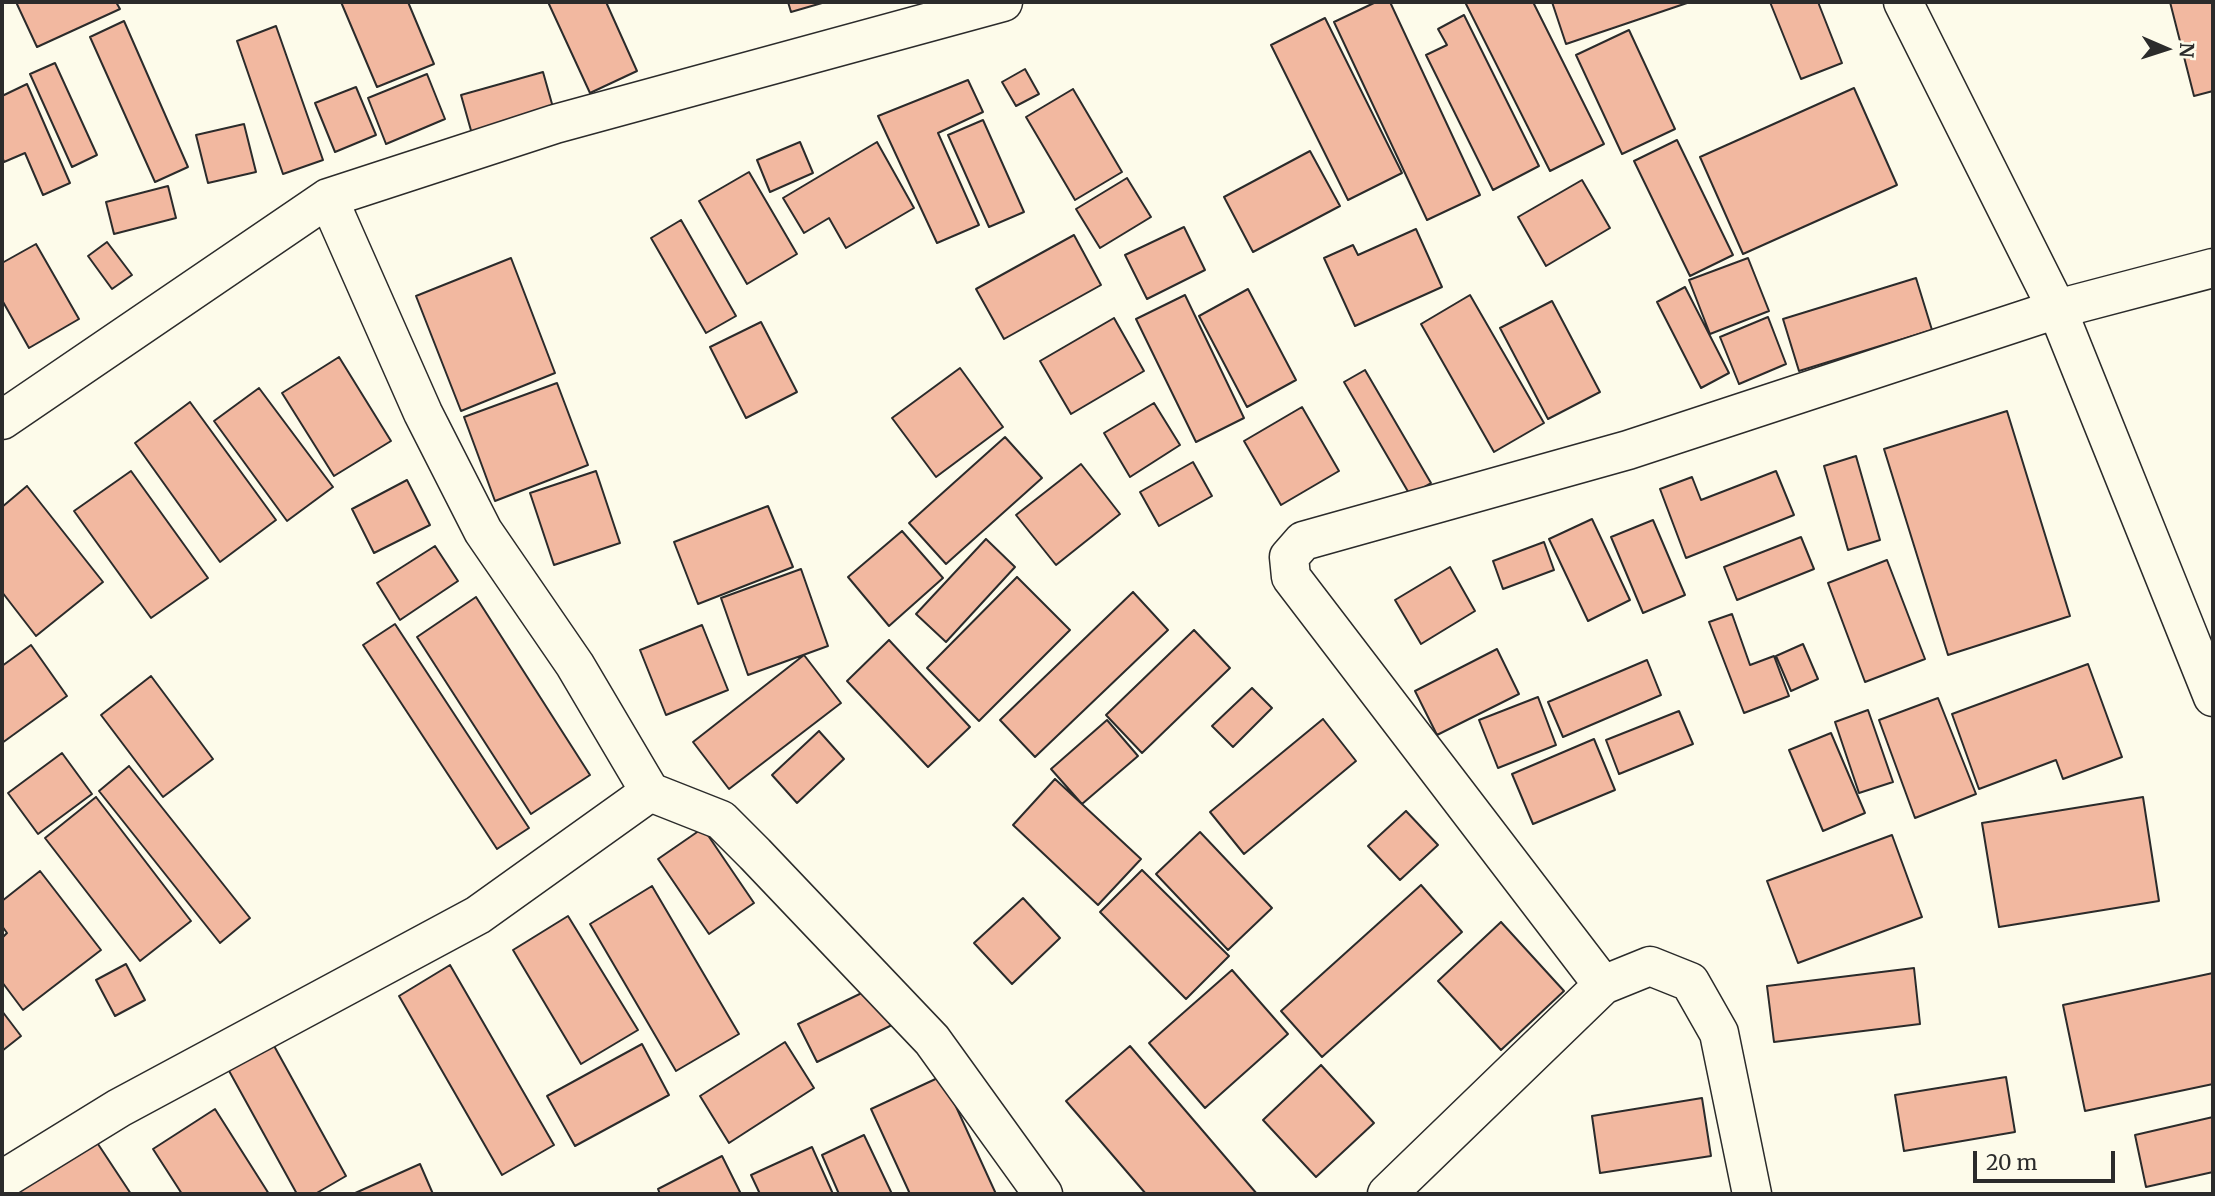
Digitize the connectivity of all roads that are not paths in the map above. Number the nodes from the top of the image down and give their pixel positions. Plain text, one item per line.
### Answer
1 (1003, 2) edge
2 (1903, 2) edge
3 (328, 198) junction
4 (2213, 268) edge
5 (2057, 309) junction
6 (2, 420) edge
7 (2213, 697) edge
8 (650, 792) junction
9 (1603, 985) junction
10 (2, 1180) edge
11 (1042, 1194) edge
12 (1387, 1194) edge
13 (1752, 1194) edge

1 - 3 street
2 - 5 street
3 - 6 street
3 - 8 street
4 - 5 street
5 - 7 street
5 - 9 street
8 - 10 street
8 - 11 street
9 - 12 street
9 - 13 street

